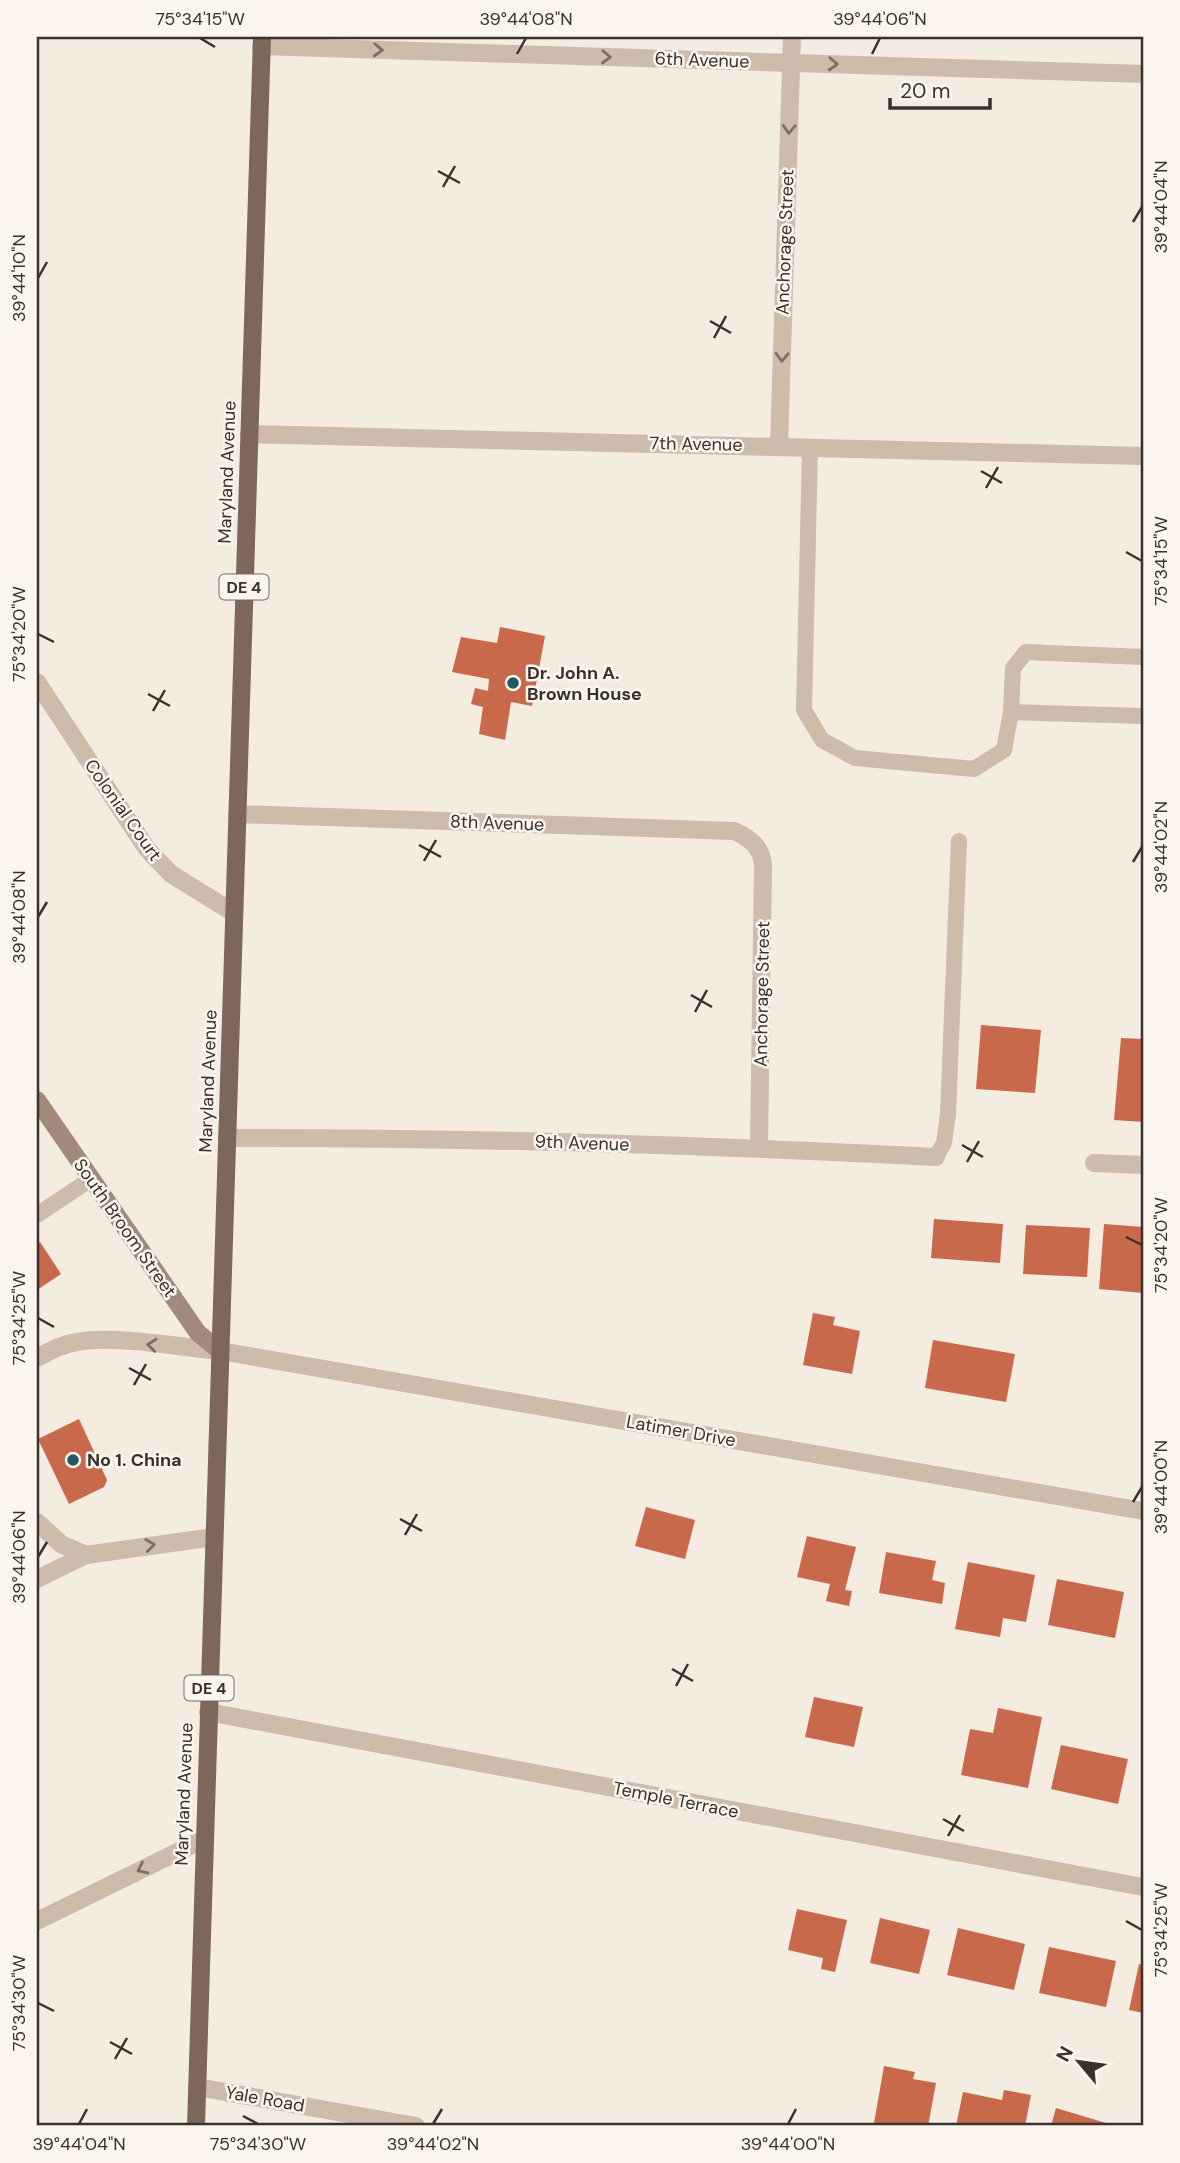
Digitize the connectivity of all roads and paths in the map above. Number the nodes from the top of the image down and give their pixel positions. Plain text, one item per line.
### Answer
1 (792, 37) edge
2 (261, 42) edge
3 (791, 63) junction
4 (1143, 74) edge
5 (249, 434) junction
6 (779, 446) junction
7 (810, 447) junction
8 (1143, 456) edge
9 (1143, 657) edge
10 (37, 682) edge
11 (1011, 712) junction
12 (1143, 716) edge
13 (237, 814) junction
14 (959, 841) dead end
15 (754, 844) joint
16 (234, 913) junction
17 (37, 1100) edge
18 (227, 1138) junction
19 (759, 1148) junction
20 (936, 1157) joint
21 (1094, 1163) dead end
22 (1143, 1165) edge
23 (92, 1179) junction
24 (37, 1215) edge
25 (220, 1351) junction
26 (37, 1358) edge
27 (1143, 1511) edge
28 (37, 1522) edge
29 (214, 1537) junction
30 (86, 1555) junction
31 (37, 1579) edge
32 (208, 1712) junction
33 (204, 1839) junction
34 (1143, 1887) edge
35 (37, 1922) edge
36 (197, 2087) junction
37 (196, 2126) edge
38 (415, 2126) edge

1 - 3 street, Anchorage Street
2 -> 3 street, 6th Avenue
2 - 5 main road, Maryland Avenue / DE 4
3 -> 4 street, 6th Avenue
3 -> 6 street, Anchorage Street
5 - 6 street, 7th Avenue
5 - 13 main road, Maryland Avenue / DE 4
6 - 7 street, 7th Avenue
7 - 8 street, 7th Avenue
7 - 11 lane
9 - 11 lane
10 - 16 street, Colonial Court
11 - 12 lane
13 - 15 street, 8th Avenue
13 - 16 main road, Maryland Avenue / DE 4
14 - 20 lane
15 - 19 street, Anchorage Street
16 - 18 main road, Maryland Avenue / DE 4
17 - 23 street, South Broom Street
18 - 19 street, 9th Avenue
18 - 25 main road, Maryland Avenue / DE 4
19 - 20 street, 9th Avenue
21 - 22 street
23 - 24 lane
23 - 25 street, South Broom Street
25 -> 26 street, Latimer Drive
25 - 27 street, Latimer Drive
25 - 29 main road, Maryland Avenue / DE 4
28 - 30 street
30 -> 29 street
29 - 32 main road, Maryland Avenue / DE 4
30 - 31 street
32 - 33 main road, Maryland Avenue / DE 4
32 - 34 street, Temple Terrace
33 -> 35 street
33 - 36 main road, Maryland Avenue / DE 4
36 - 37 main road, Maryland Avenue / DE 4
36 - 38 street, Yale Road

